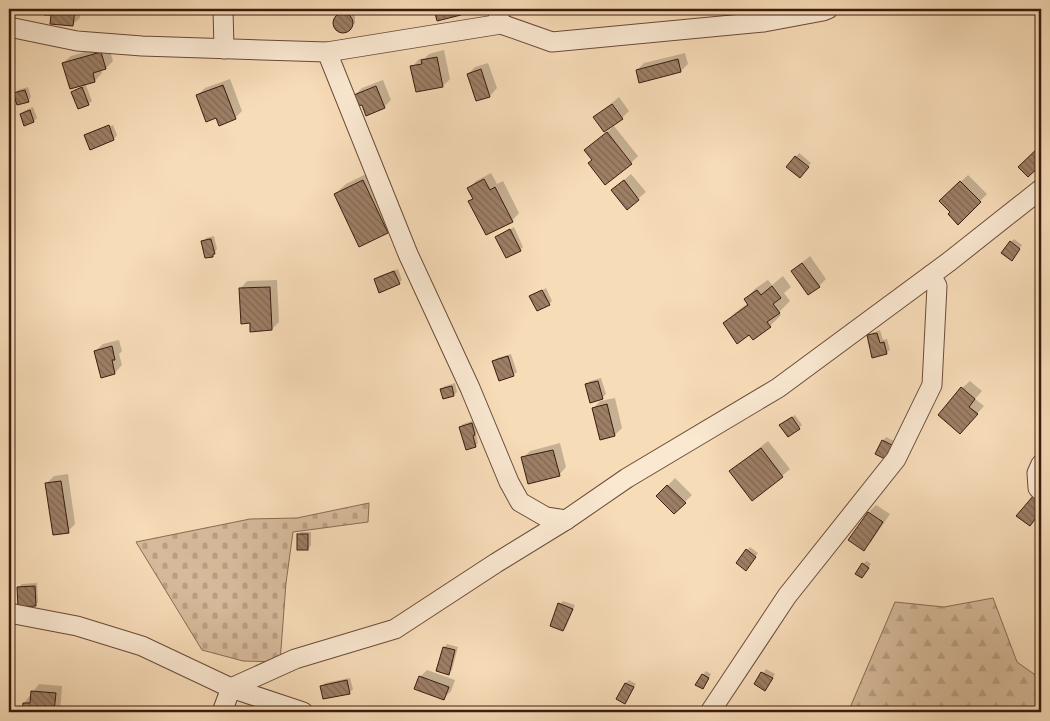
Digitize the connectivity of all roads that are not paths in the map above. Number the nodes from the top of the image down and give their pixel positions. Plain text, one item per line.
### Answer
1 (223, 9) edge
2 (828, 9) edge
3 (499, 17) edge
4 (9, 27) edge
5 (224, 49) junction
6 (327, 52) junction
7 (1041, 189) edge
8 (931, 275) junction
9 (1041, 464) edge
10 (1041, 491) edge
11 (566, 520) junction
12 (9, 614) edge
13 (231, 688) junction
14 (222, 712) edge
15 (303, 712) edge
16 (710, 712) edge

1 - 5 street
2 - 3 street
3 - 6 street
4 - 5 street
5 - 6 street
6 - 11 street
7 - 8 street
8 - 11 street
8 - 16 street
9 - 10 street
11 - 13 street
12 - 13 street
13 - 14 street
13 - 15 street

